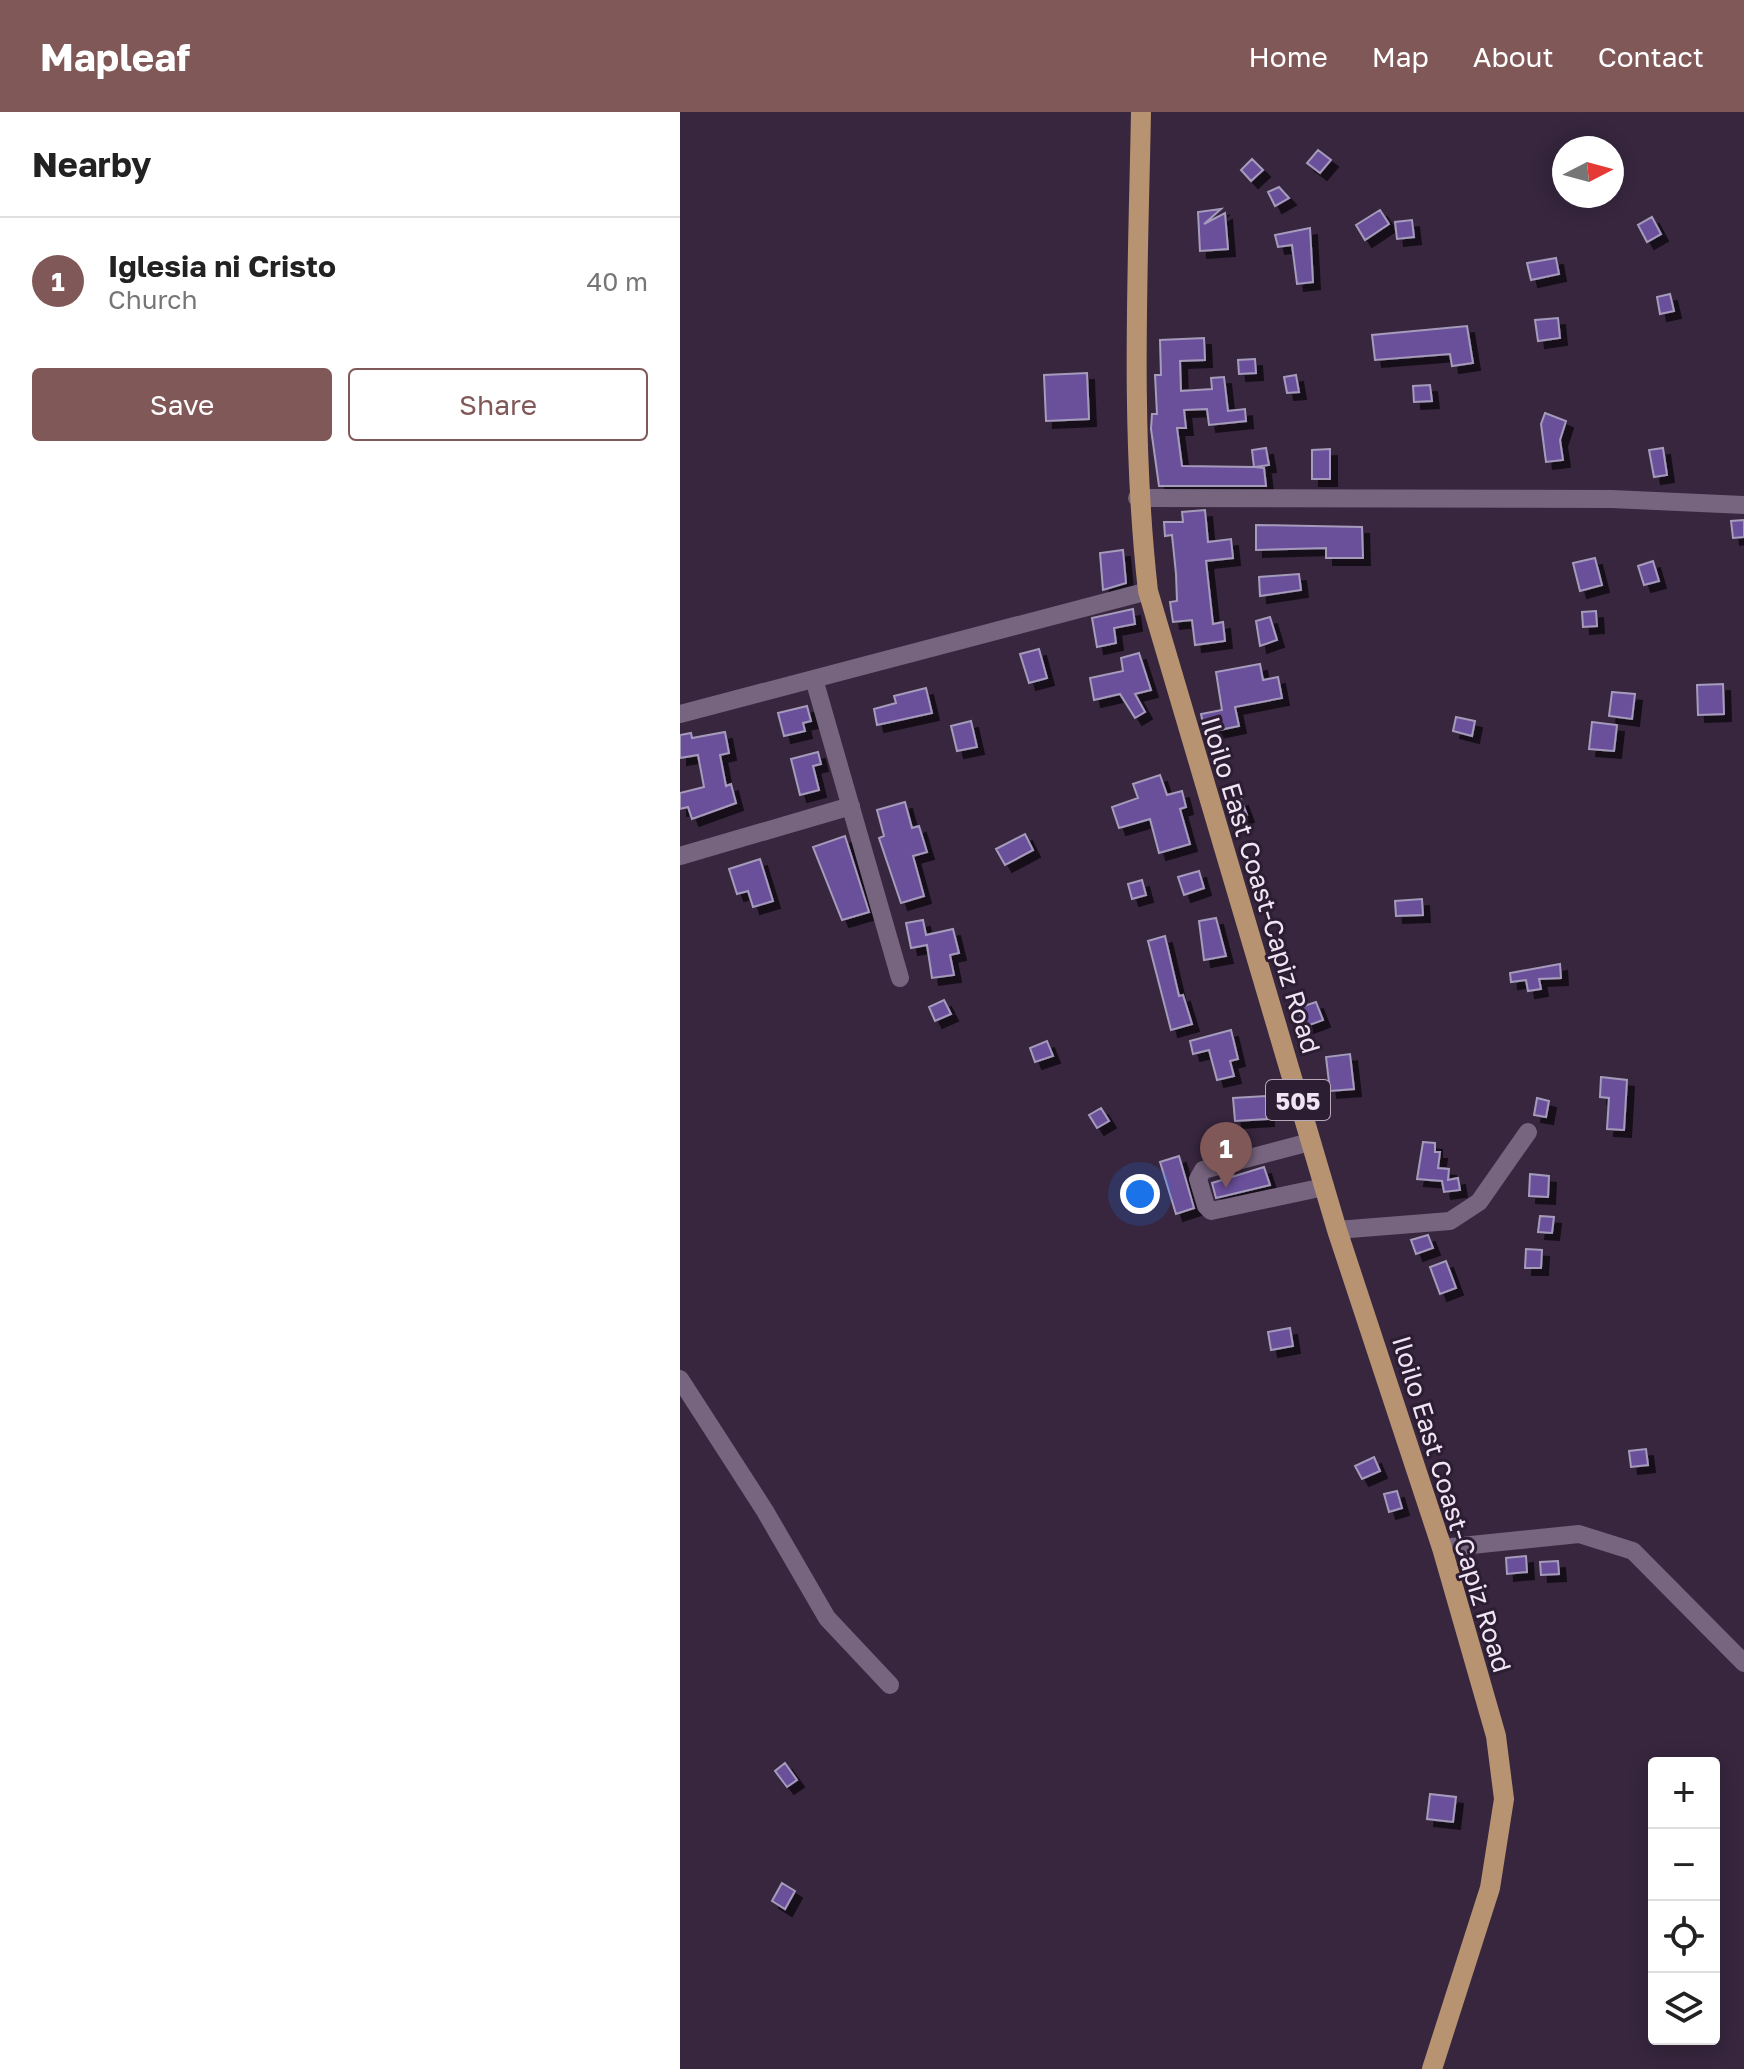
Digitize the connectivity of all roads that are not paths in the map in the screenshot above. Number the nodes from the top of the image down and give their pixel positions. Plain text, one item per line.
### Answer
1 (1141, 112) edge
2 (1137, 498) junction
3 (1744, 505) edge
4 (1148, 591) junction
5 (814, 679) junction
6 (680, 714) edge
7 (851, 806) junction
8 (680, 856) edge
9 (900, 978) dead end
10 (1528, 1132) dead end
11 (1310, 1142) junction
12 (1324, 1187) junction
13 (1337, 1230) junction
14 (680, 1379) edge
15 (1442, 1548) junction
16 (1744, 1663) edge
17 (890, 1685) dead end
18 (1432, 2069) edge

1 - 2 main road, Iloilo East Coast-Capiz Road / 505
2 - 3 street
2 - 4 main road, Iloilo East Coast-Capiz Road / 505
4 - 5 street
4 - 11 main road, Iloilo East Coast-Capiz Road / 505
5 - 6 street
5 - 7 street
7 - 8 street
7 - 9 street
10 - 13 street
11 - 12 main road, Iloilo East Coast-Capiz Road / 505
11 - 12 street
12 - 13 main road, Iloilo East Coast-Capiz Road / 505
13 - 15 main road, Iloilo East Coast-Capiz Road / 505
14 - 17 street
15 - 16 street
15 - 18 main road, Iloilo East Coast-Capiz Road / 505

